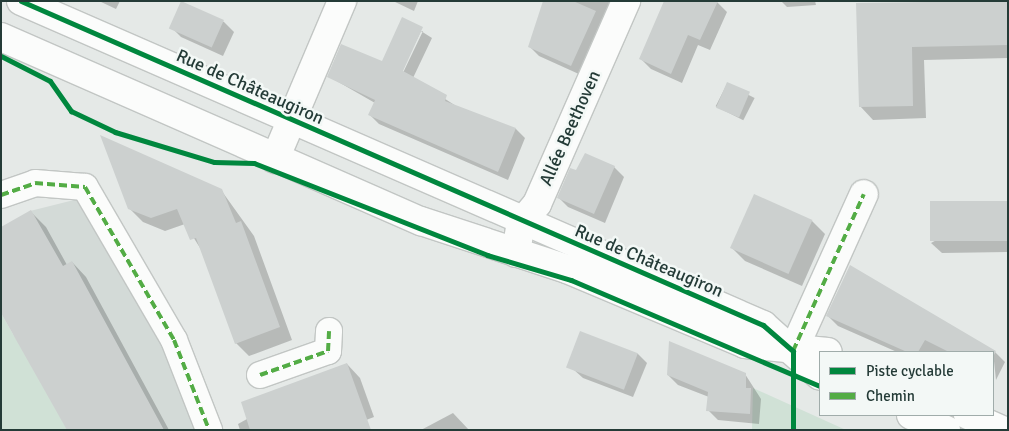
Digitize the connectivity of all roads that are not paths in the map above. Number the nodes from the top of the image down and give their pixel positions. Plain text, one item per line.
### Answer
1 (21, 1) edge
2 (342, 1) edge
3 (626, 1) edge
4 (1, 37) edge
5 (291, 120) junction
6 (275, 159) junction
7 (864, 194) dead end
8 (1, 195) edge
9 (522, 223) junction
10 (516, 253) junction
11 (329, 331) dead end
12 (793, 350) junction
13 (823, 351) edge
14 (260, 375) dead end
15 (819, 375) edge
16 (913, 416) edge
17 (970, 416) edge
18 (209, 430) edge
19 (946, 430) edge
20 (1001, 430) edge

1 - 5 main road, Rue de Châteaugiron
2 - 5 main road
3 - 9 main road, Allée Beethoven
4 - 6 main road
5 - 6 main road
5 - 9 main road, Rue de Châteaugiron
6 - 10 main road
7 - 12 main road
8 - 18 street
9 - 10 main road, Allée Beethoven
9 - 12 main road, Rue de Châteaugiron
10 - 12 main road
11 - 14 street
12 - 13 main road
12 - 15 main road, Rue de Châteaugiron
16 - 19 main road
17 - 20 main road

